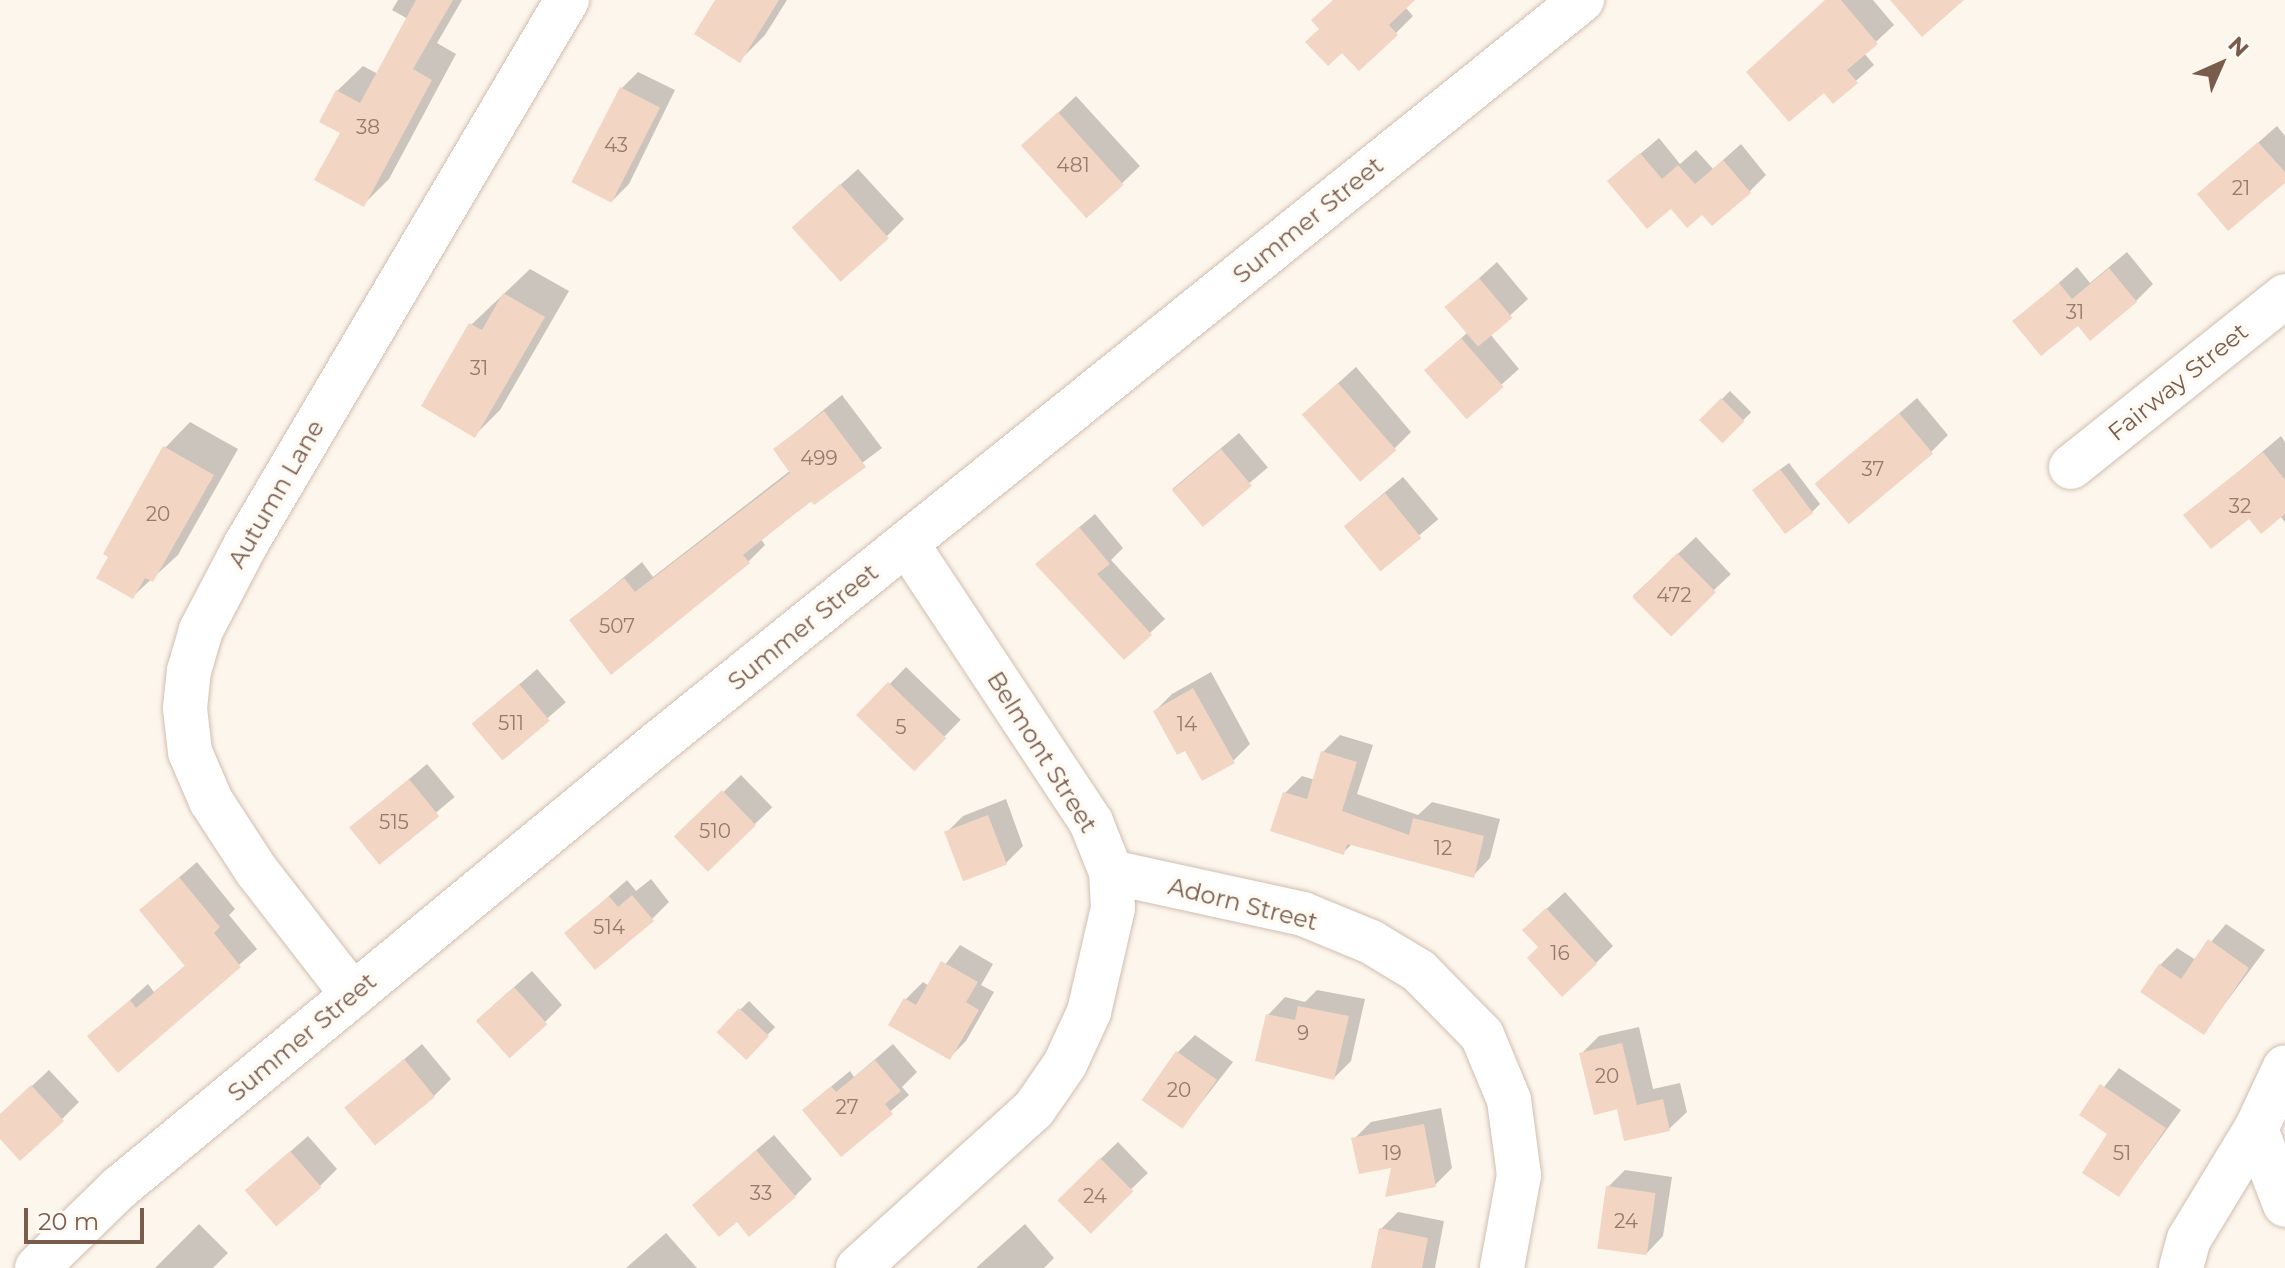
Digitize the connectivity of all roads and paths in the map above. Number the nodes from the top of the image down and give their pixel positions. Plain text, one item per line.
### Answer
1 (567, 0) edge
2 (1582, 0) edge
3 (2285, 296) edge
4 (2071, 467) dead end
5 (907, 544) junction
6 (1111, 872) junction
7 (353, 995) junction
8 (2285, 1067) edge
9 (2256, 1129) junction
10 (2285, 1205) edge
11 (37, 1268) edge
12 (858, 1268) edge
13 (1502, 1268) edge
14 (2181, 1268) edge

1 - 7 street, Autumn Lane
2 - 5 street, Summer Street
3 - 4 street, Fairway Street
5 - 6 street, Belmont Street
5 - 7 street, Summer Street
6 - 12 street, Belmont Street
6 - 13 street, Adorn Street
7 - 11 street, Summer Street
8 - 9 street
9 - 10 street
9 - 14 street

